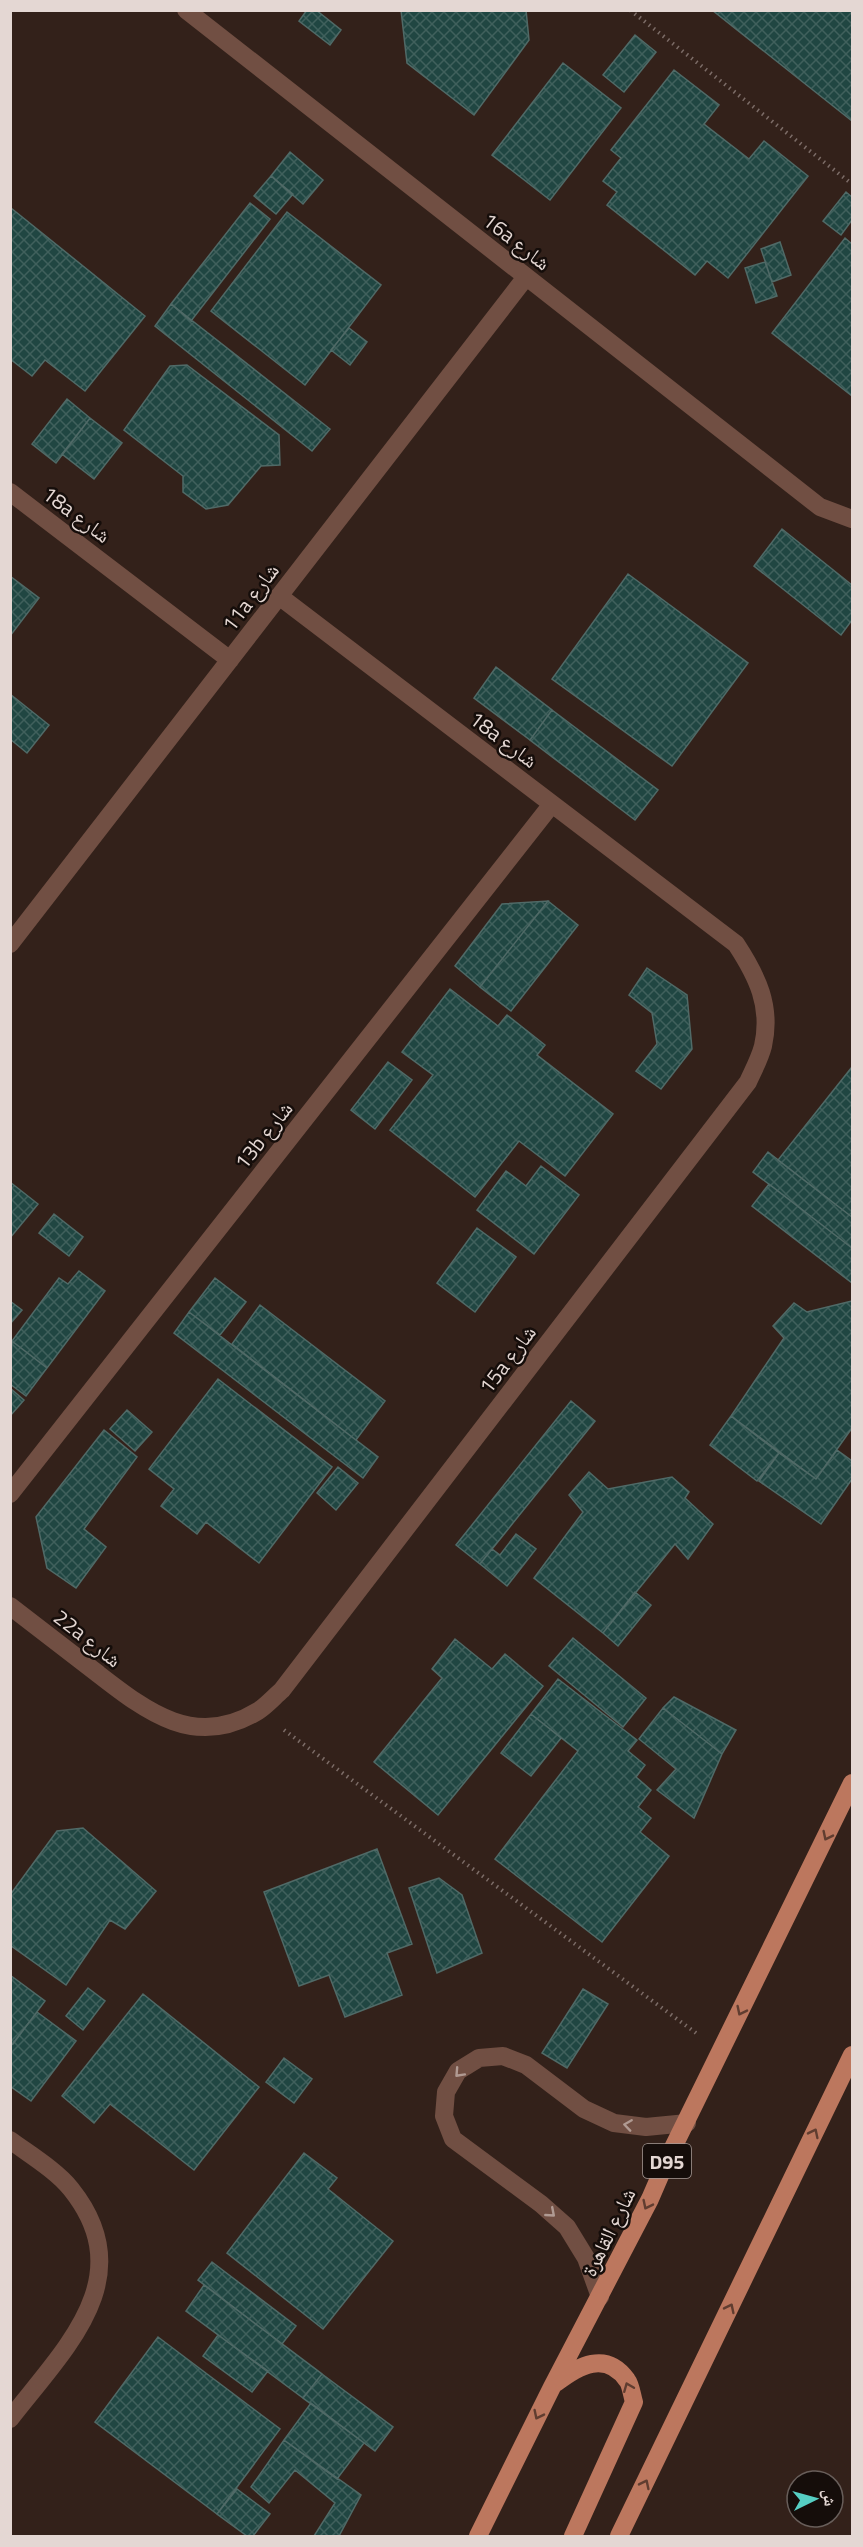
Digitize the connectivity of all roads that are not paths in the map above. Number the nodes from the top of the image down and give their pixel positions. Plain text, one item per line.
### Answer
1 (186, 10) edge
2 (526, 277) junction
3 (10, 492) edge
4 (852, 519) edge
5 (279, 596) junction
6 (230, 660) junction
7 (552, 804) junction
8 (701, 917) joint
9 (10, 944) edge
10 (10, 1494) edge
11 (10, 1606) edge
12 (139, 1705) joint
13 (852, 1783) edge
14 (852, 2055) edge
15 (687, 2123) junction
16 (10, 2140) edge
17 (600, 2297) junction
18 (552, 2387) junction
19 (10, 2419) edge
20 (478, 2536) edge
21 (573, 2536) edge
22 (619, 2536) edge

1 - 2 street, 16a شارع
2 - 4 street, 16a شارع
2 - 5 street, 11a شارع
3 - 6 street, 18a شارع
5 - 6 street, 11a شارع
5 - 7 street, 18a شارع
6 - 9 street, 11a شارع
7 - 8 street, 18a شارع
7 - 10 street, 13b شارع
8 - 12 street, 15a شارع
11 - 12 street, 22a شارع
13 -> 15 main road, شارع القاهرة / D95
22 -> 14 main road
15 -> 17 main road, شارع القاهرة / D95
15 -> 17 street
16 - 19 street
17 - 18 main road, شارع القاهرة / D95
18 -> 20 main road, شارع القاهرة / D95
21 -> 18 main road

